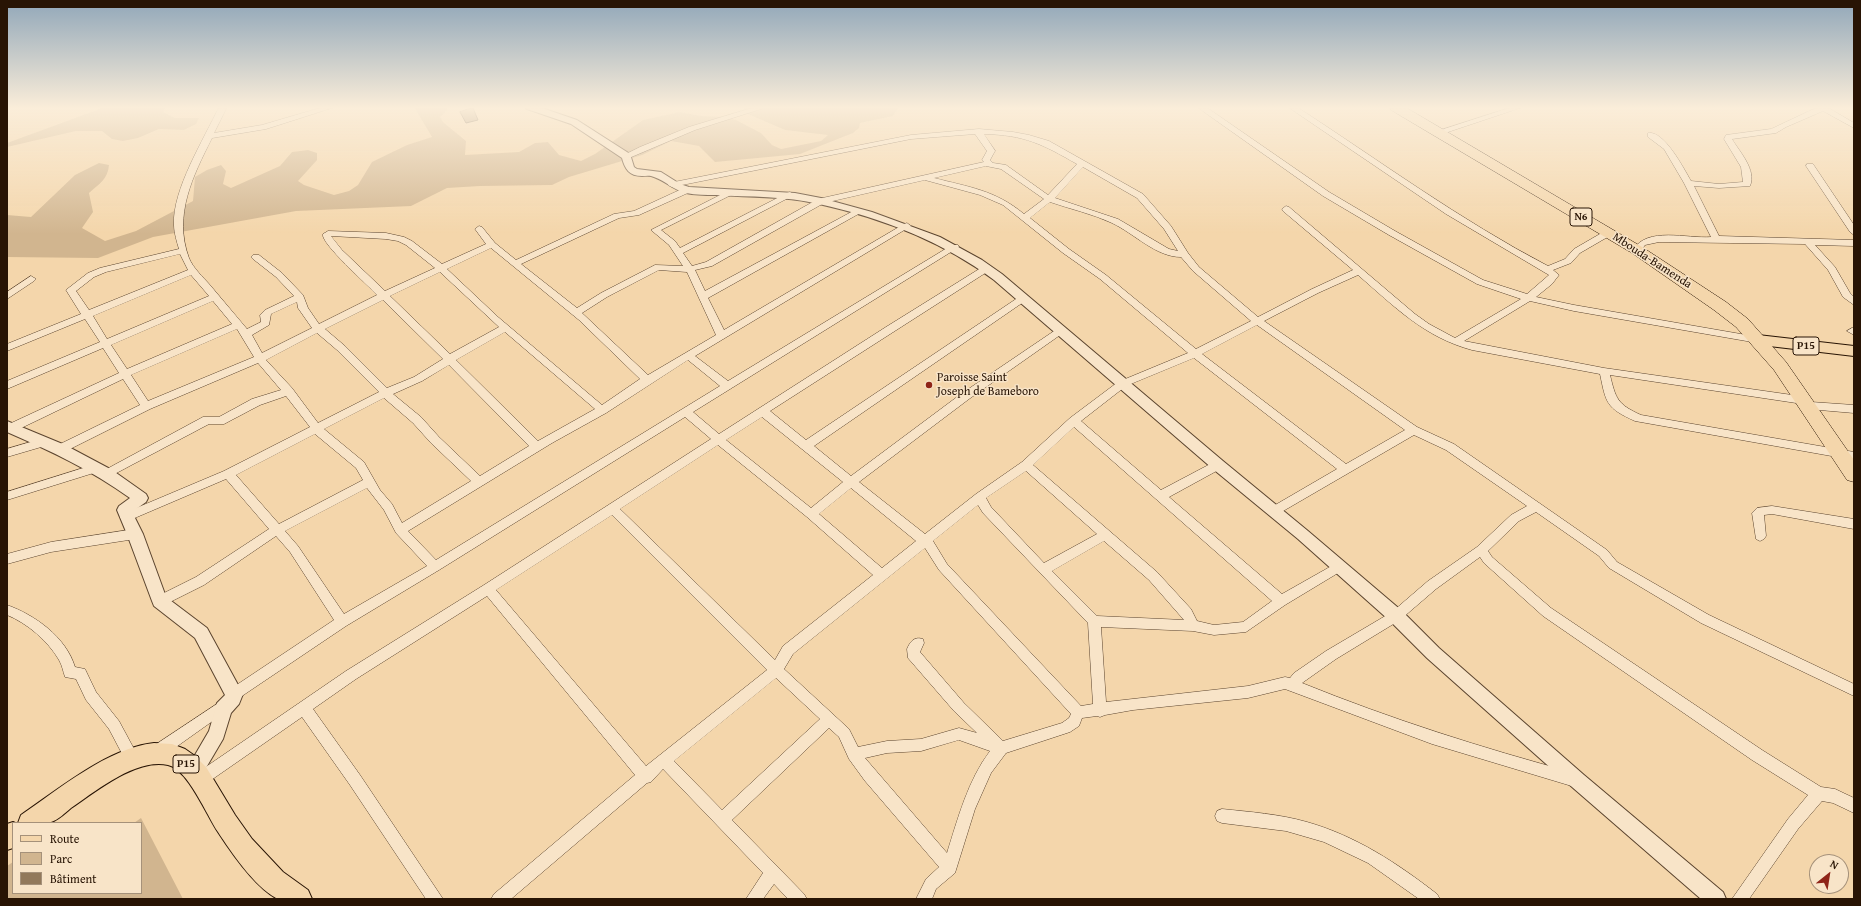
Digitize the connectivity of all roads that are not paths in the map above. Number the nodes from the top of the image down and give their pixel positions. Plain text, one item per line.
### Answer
1 (203, 149) edge
2 (616, 149) edge
3 (640, 149) edge
4 (851, 149) edge
5 (990, 149) edge
6 (1057, 149) edge
7 (1261, 149) edge
8 (1356, 149) edge
9 (1468, 149) edge
10 (1668, 149) edge
11 (1734, 149) edge
12 (626, 156) junction
13 (990, 164) junction
14 (1082, 164) junction
15 (1810, 166) dead end
16 (927, 179) junction
17 (1688, 183) junction
18 (672, 186) junction
19 (687, 190) junction
20 (731, 193) junction
21 (790, 195) junction
22 (1049, 199) junction
23 (821, 201) junction
24 (1286, 209) dead end
25 (858, 212) junction
26 (1024, 218) junction
27 (907, 226) junction
28 (479, 229) dead end
29 (1608, 232) junction
30 (1854, 232) edge
31 (1716, 239) junction
32 (1808, 242) junction
33 (1854, 243) edge
34 (491, 245) junction
35 (955, 247) junction
36 (1637, 250) junction
37 (183, 251) junction
38 (678, 252) junction
39 (1184, 254) junction
40 (256, 257) dead end
41 (515, 264) junction
42 (441, 268) junction
43 (987, 268) junction
44 (690, 269) junction
45 (1547, 269) junction
46 (193, 271) junction
47 (1359, 271) junction
48 (32, 279) dead end
49 (384, 295) junction
50 (7, 296) edge
51 (704, 296) junction
52 (215, 297) junction
53 (300, 297) junction
54 (1022, 298) junction
55 (1528, 298) junction
56 (1854, 302) edge
57 (577, 312) junction
58 (86, 315) junction
59 (1257, 321) junction
60 (238, 325) junction
61 (505, 328) junction
62 (318, 329) junction
63 (1060, 330) junction
64 (246, 334) junction
65 (722, 336) junction
66 (1758, 340) junction
67 (104, 342) junction
68 (1455, 342) junction
69 (7, 348) edge
70 (1854, 351) edge
71 (1196, 353) junction
72 (689, 356) junction
73 (261, 358) junction
74 (450, 360) junction
75 (1604, 371) junction
76 (125, 374) junction
77 (647, 380) junction
78 (7, 384) edge
79 (1122, 384) junction
80 (727, 386) junction
81 (288, 391) junction
82 (386, 393) junction
83 (1807, 403) junction
84 (146, 406) junction
85 (1854, 409) edge
86 (602, 410) junction
87 (762, 411) junction
88 (685, 412) junction
89 (1074, 421) junction
90 (9, 427) edge
91 (317, 429) junction
92 (1413, 430) junction
93 (719, 440) junction
94 (44, 442) junction
95 (806, 446) junction
96 (537, 447) junction
97 (60, 449) junction
98 (7, 453) edge
99 (1848, 455) edge
100 (1026, 465) junction
101 (1218, 465) junction
102 (1344, 470) junction
103 (101, 471) junction
104 (228, 474) junction
105 (1854, 474) edge
106 (370, 481) junction
107 (479, 482) junction
108 (850, 482) junction
109 (7, 496) edge
110 (1161, 496) junction
111 (980, 497) junction
112 (1535, 507) junction
113 (612, 508) junction
114 (1274, 511) junction
115 (811, 514) junction
116 (126, 517) junction
117 (1854, 524) edge
118 (278, 530) junction
119 (400, 530) junction
120 (135, 534) junction
121 (1106, 534) junction
122 (1760, 536) dead end
123 (924, 541) junction
124 (1481, 550) junction
125 (7, 559) edge
126 (435, 567) junction
127 (1339, 567) junction
128 (1043, 570) junction
129 (882, 575) junction
130 (488, 589) junction
131 (160, 601) junction
132 (1281, 601) junction
133 (7, 610) edge
134 (1396, 616) junction
135 (1094, 621) junction
136 (342, 622) junction
137 (1193, 626) junction
138 (918, 643) dead end
139 (776, 670) junction
140 (1293, 685) junction
141 (1854, 690) edge
142 (234, 696) junction
143 (303, 707) junction
144 (1100, 711) junction
145 (1078, 713) junction
146 (830, 719) junction
147 (1001, 748) junction
148 (854, 754) junction
149 (144, 757) junction
150 (664, 760) junction
151 (197, 776) junction
152 (646, 777) junction
153 (1578, 781) junction
154 (1819, 794) junction
155 (1854, 806) edge
156 (1222, 816) dead end
157 (723, 819) junction
158 (32, 822) edge
159 (950, 868) junction
160 (773, 872) junction
161 (299, 899) edge
162 (435, 899) edge
163 (499, 899) edge
164 (754, 899) edge
165 (799, 899) edge
166 (924, 899) edge
167 (1432, 899) edge
168 (1716, 899) edge
169 (1740, 899) edge

1 - 37 street
2 - 12 street
3 - 12 street
4 - 18 street
5 - 13 street
6 - 14 street
7 - 55 street
8 - 45 street
9 - 29 highway, Mbouda-Bamenda / N6
10 - 17 street
11 - 17 street
12 - 18 street
13 - 16 street
13 - 22 street
14 - 22 street
14 - 39 street
15 - 30 street
16 - 23 street
16 - 26 street
17 - 31 street
18 - 19 street
19 - 20 street
19 - 41 street
20 - 21 street
20 - 38 street
21 - 23 street
21 - 38 street
22 - 26 street
22 - 39 street
23 - 25 street
23 - 44 street
24 - 47 street
25 - 27 street
25 - 51 street
26 - 71 street
27 - 35 street
27 - 65 street
28 - 34 street
29 - 36 highway, Mbouda-Bamenda / N6
29 - 45 street
31 - 32 street
31 - 36 street
32 - 33 street
32 - 56 street
34 - 41 street
34 - 42 street
35 - 43 street
35 - 80 street
36 - 66 highway, Mbouda-Bamenda / N6
37 - 46 street
37 - 58 street
38 - 44 street
39 - 59 street
40 - 53 street
41 - 57 street
42 - 49 street
42 - 49 street
42 - 61 street
43 - 54 street
43 - 87 street
44 - 51 street
44 - 57 street
45 - 55 street
46 - 52 street
46 - 58 street
47 - 59 street
47 - 68 street
48 - 50 street
49 - 62 street
49 - 74 street
51 - 65 street
52 - 60 street
52 - 67 street
53 - 62 street
53 - 64 street
54 - 63 street
54 - 95 street
55 - 66 street
55 - 68 street
57 - 77 street
58 - 67 street
58 - 69 street
59 - 71 street
59 - 92 street
60 - 64 street
60 - 76 street
61 - 74 street
61 - 86 street
62 - 73 street
62 - 82 street
63 - 79 street
63 - 108 street
64 - 73 street
65 - 72 street
66 - 70 main road, P15
66 - 83 highway, Mbouda-Bamenda / N6
67 - 76 street
67 - 78 street
68 - 75 street
71 - 79 street
71 - 102 street
72 - 77 street
72 - 80 street
73 - 81 street
73 - 84 street
74 - 82 street
74 - 96 street
75 - 83 street
75 - 99 street
76 - 84 street
76 - 90 street
77 - 86 street
79 - 89 street
79 - 101 street
80 - 88 street
81 - 91 street
81 - 103 street
82 - 91 street
82 - 107 street
83 - 85 street
83 - 99 highway, Mbouda-Bamenda / N6
84 - 97 street
86 - 96 street
87 - 93 street
87 - 95 street
88 - 93 street
88 - 126 street
89 - 100 street
89 - 110 street
90 - 94 street
91 - 104 street
91 - 106 street
92 - 102 street
92 - 112 street
93 - 113 street
93 - 115 street
94 - 97 street
94 - 98 street
95 - 108 street
96 - 107 street
97 - 103 street
99 - 105 highway, Mbouda-Bamenda / N6
100 - 111 street
100 - 121 street
101 - 110 street
101 - 114 street
102 - 114 street
103 - 109 street
103 - 116 street
104 - 116 street
104 - 118 street
106 - 118 street
106 - 119 street
107 - 119 street
108 - 115 street
108 - 123 street
110 - 132 street
111 - 123 street
111 - 128 street
112 - 124 street
112 - 141 street
113 - 130 street
113 - 139 street
114 - 127 street
115 - 129 street
116 - 120 street
117 - 122 street
118 - 131 street
118 - 136 street
119 - 126 street
120 - 125 street
120 - 131 street
121 - 128 street
121 - 137 street
123 - 129 street
123 - 145 street
124 - 134 street
124 - 154 street
126 - 136 street
127 - 132 street
127 - 134 street
128 - 135 street
129 - 139 street
130 - 143 street
130 - 152 street
131 - 142 street
132 - 137 street
133 - 149 street
134 - 140 street
134 - 153 street
135 - 137 street
135 - 144 street
136 - 142 street
138 - 147 street
139 - 146 street
139 - 150 street
140 - 144 street
140 - 153 street
142 - 149 street
142 - 151 street
143 - 151 street
143 - 162 street
144 - 145 street
145 - 147 street
146 - 148 street
146 - 157 street
147 - 148 street
147 - 159 street
148 - 159 street
149 - 151 main road, P15
149 - 158 main road
150 - 152 street
150 - 157 street
151 - 161 main road, P15
152 - 163 street
153 - 168 street
154 - 155 street
154 - 169 street
156 - 167 street
157 - 160 street
159 - 166 street
160 - 164 street
160 - 165 street

